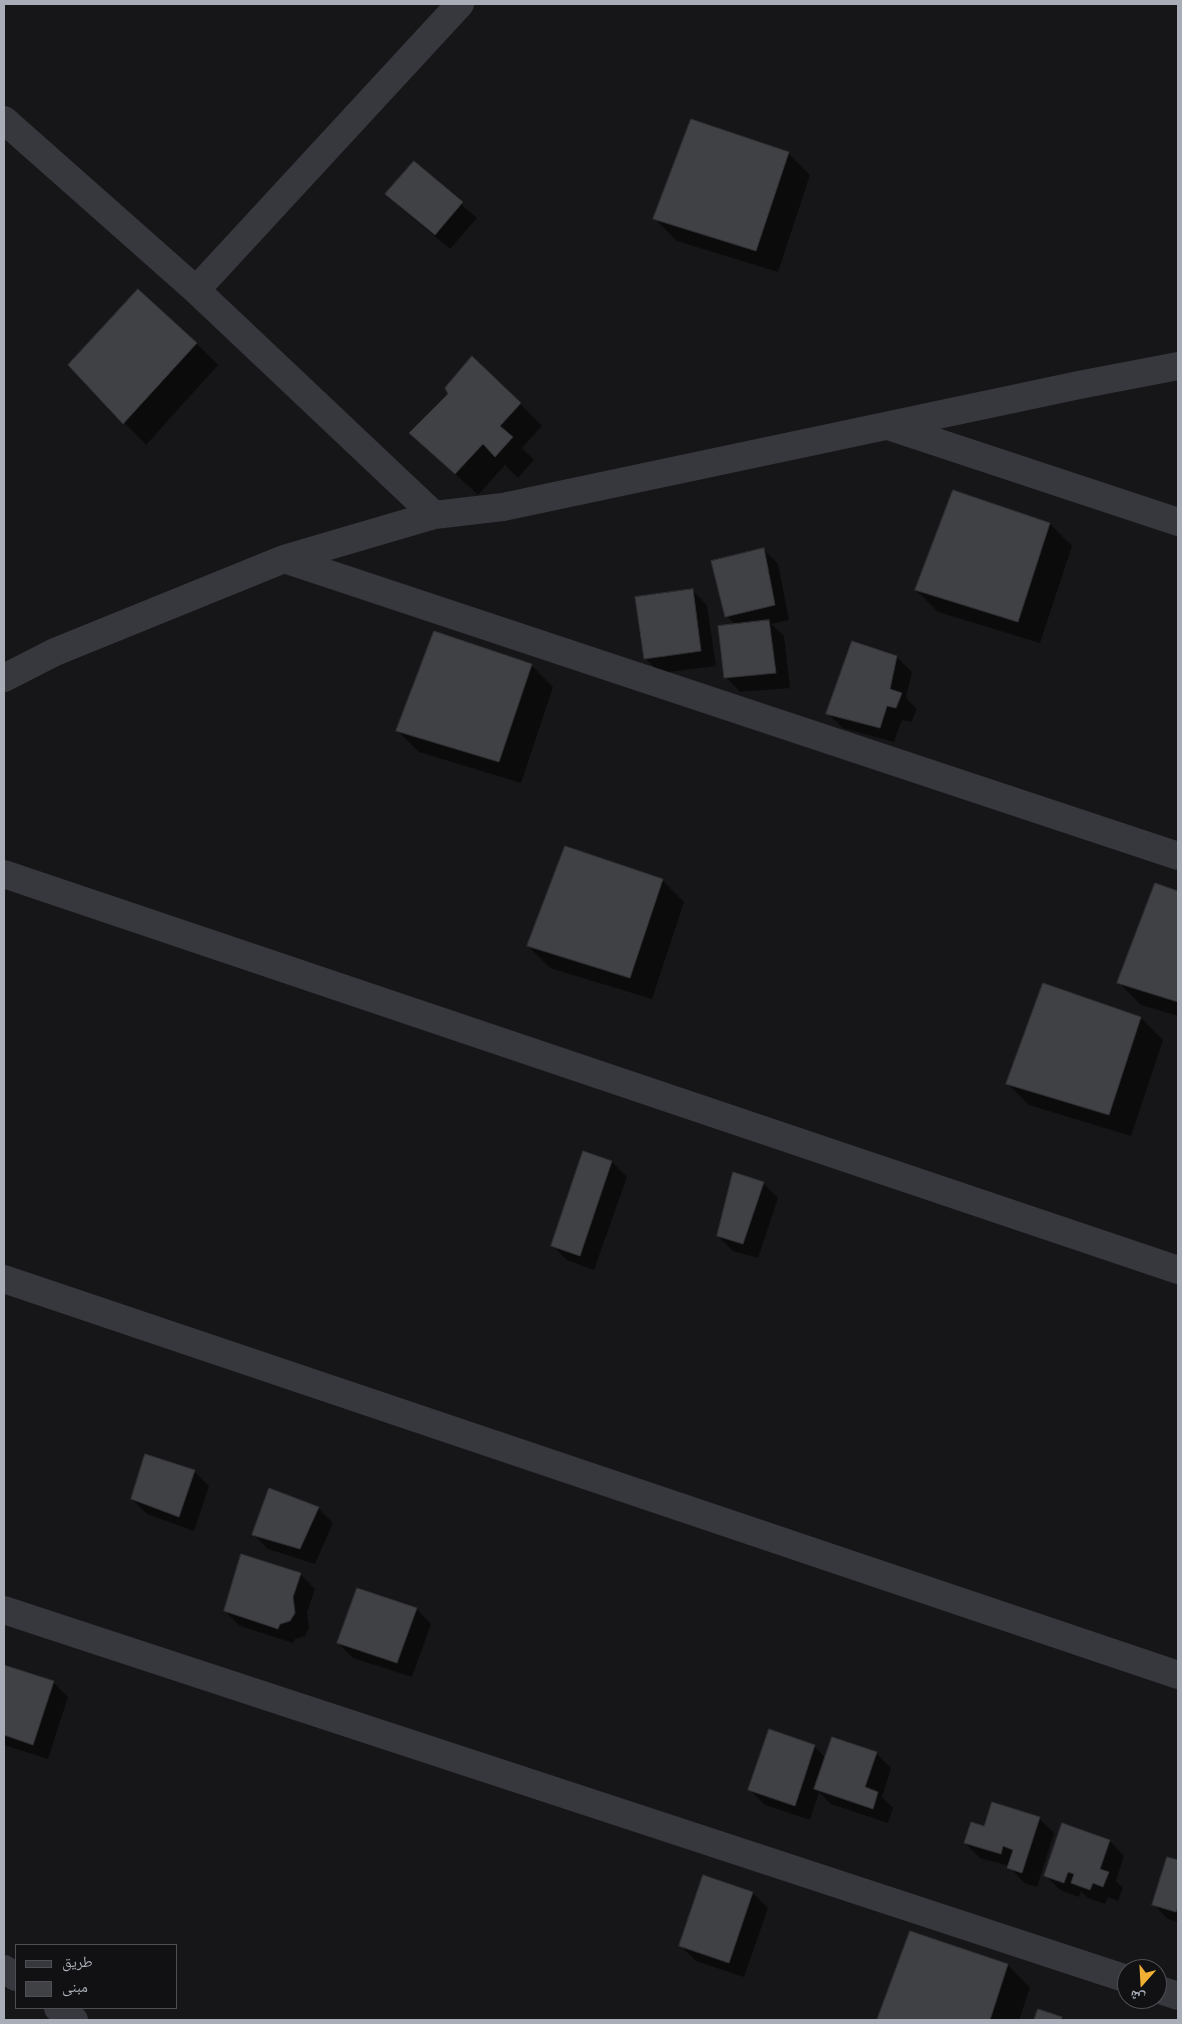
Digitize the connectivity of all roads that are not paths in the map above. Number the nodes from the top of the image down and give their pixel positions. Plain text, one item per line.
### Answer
1 (460, 4) edge
2 (4, 120) edge
3 (196, 290) junction
4 (1178, 366) edge
5 (887, 426) junction
6 (434, 515) junction
7 (1178, 522) edge
8 (284, 559) junction
9 (4, 678) edge
10 (1178, 856) edge
11 (4, 874) edge
12 (1178, 1270) edge
13 (4, 1279) edge
14 (4, 1610) edge
15 (1178, 1675) edge
16 (1117, 1977) edge
17 (59, 2009) edge
18 (74, 2020) edge

1 - 3 street
2 - 3 street
3 - 6 street
4 - 5 street
5 - 6 street
5 - 7 street
6 - 8 street
8 - 9 street
8 - 10 street
11 - 12 street
13 - 15 street
14 - 16 street
17 - 18 street

